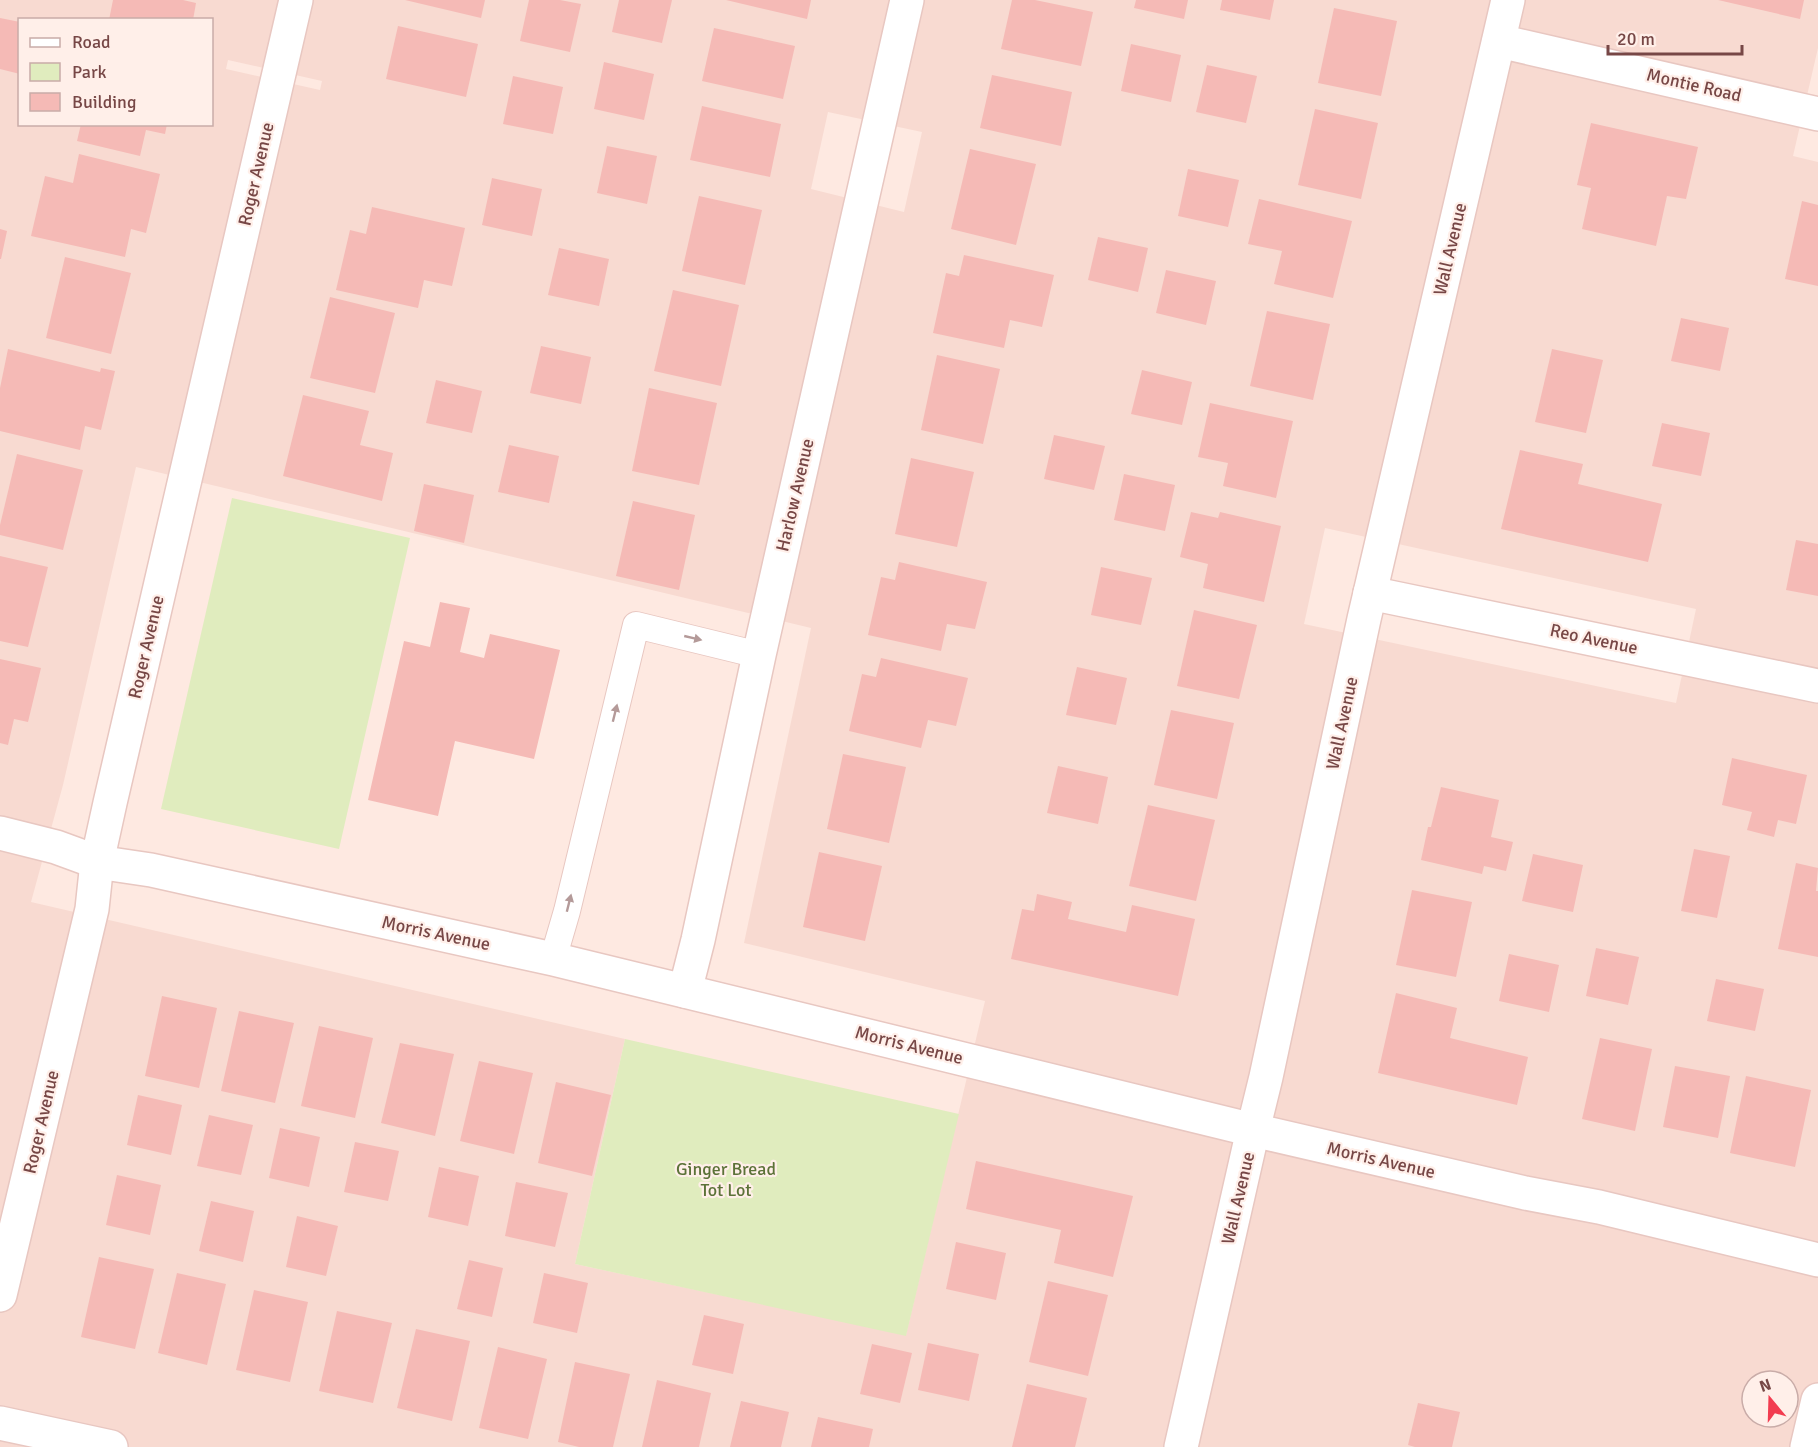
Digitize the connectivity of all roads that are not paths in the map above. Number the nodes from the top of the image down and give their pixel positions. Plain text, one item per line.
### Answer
1 (296, 0) edge
2 (907, 0) edge
3 (1508, 0) edge
4 (1499, 41) junction
5 (1818, 114) edge
6 (1370, 593) junction
7 (759, 655) junction
8 (1818, 686) edge
9 (0, 833) edge
10 (97, 862) junction
11 (553, 959) junction
12 (685, 991) junction
13 (1253, 1130) junction
14 (1818, 1260) edge
15 (0, 1295) edge
16 (1818, 1400) edge
17 (0, 1423) edge
18 (111, 1447) edge
19 (1181, 1447) edge
20 (1807, 1447) edge

1 - 10 street, Roger Avenue
2 - 7 street, Harlow Avenue
3 - 4 street, Wall Avenue
4 - 5 street, Montie Road
4 - 6 street, Wall Avenue
6 - 8 street, Reo Avenue
6 - 13 street, Wall Avenue
11 -> 7 lane
7 - 12 street, Harlow Avenue
9 - 10 street, Morris Avenue
10 - 11 street, Morris Avenue
10 - 15 street, Roger Avenue
11 - 12 street, Morris Avenue
12 - 13 street, Morris Avenue
13 - 14 street, Morris Avenue
13 - 19 street, Wall Avenue
16 - 20 street
17 - 18 street

